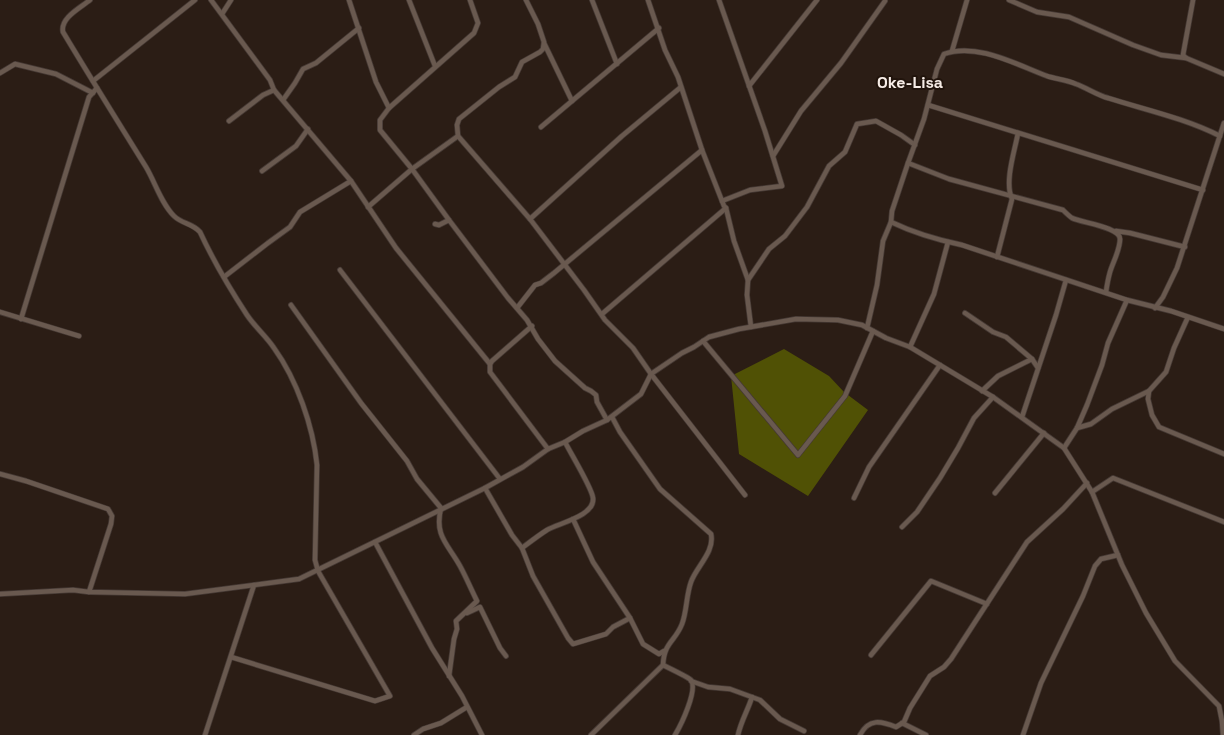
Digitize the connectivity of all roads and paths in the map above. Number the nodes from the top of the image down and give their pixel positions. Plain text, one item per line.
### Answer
1 (90, 0) edge
2 (195, 0) edge
3 (211, 0) edge
4 (231, 0) edge
5 (349, 0) edge
6 (409, 0) edge
7 (470, 0) edge
8 (526, 0) edge
9 (592, 0) edge
10 (648, 0) edge
11 (720, 0) edge
12 (817, 0) edge
13 (966, 0) edge
14 (1009, 0) edge
15 (1192, 0) edge
16 (885, 1) dead end
17 (222, 14) junction
18 (358, 28) junction
19 (659, 28) junction
20 (544, 42) junction
21 (952, 51) junction
22 (1186, 58) junction
23 (617, 64) junction
24 (435, 66) junction
25 (0, 73) edge
26 (1224, 74) edge
27 (93, 80) junction
28 (749, 86) junction
29 (97, 88) junction
30 (681, 88) junction
31 (274, 90) junction
32 (93, 92) junction
33 (283, 100) junction
34 (572, 102) junction
35 (928, 105) junction
36 (389, 108) junction
37 (229, 121) dead end
38 (1224, 123) edge
39 (541, 127) dead end
40 (308, 129) junction
41 (1018, 133) junction
42 (458, 136) junction
43 (1221, 139) edge
44 (915, 145) junction
45 (702, 150) junction
46 (773, 156) junction
47 (908, 163) junction
48 (412, 169) junction
49 (262, 171) dead end
50 (351, 181) junction
51 (1202, 190) junction
52 (1010, 195) junction
53 (722, 201) junction
54 (368, 207) junction
55 (726, 208) junction
56 (530, 219) junction
57 (449, 220) junction
58 (891, 222) junction
59 (435, 224) dead end
60 (1114, 231) junction
61 (948, 242) junction
62 (1185, 247) junction
63 (997, 256) junction
64 (564, 265) junction
65 (340, 270) dead end
66 (224, 277) junction
67 (748, 280) junction
68 (1066, 280) junction
69 (1106, 292) junction
70 (1127, 300) junction
71 (290, 305) dead end
72 (517, 308) junction
73 (1156, 308) junction
74 (0, 312) edge
75 (965, 313) dead end
76 (602, 314) junction
77 (1188, 317) junction
78 (21, 319) junction
79 (1224, 321) edge
80 (532, 326) junction
81 (751, 327) junction
82 (867, 328) junction
83 (1223, 329) edge
84 (873, 331) junction
85 (79, 336) dead end
86 (703, 341) junction
87 (910, 347) junction
88 (1032, 359) junction
89 (490, 364) junction
90 (940, 365) junction
91 (1038, 368) junction
92 (651, 374) junction
93 (982, 391) junction
94 (1149, 391) junction
95 (993, 397) junction
96 (612, 417) junction
97 (1022, 417) junction
98 (607, 420) junction
99 (1077, 428) junction
100 (1044, 433) junction
101 (565, 442) junction
102 (1064, 448) junction
103 (548, 449) junction
104 (1224, 454) edge
105 (0, 474) edge
106 (500, 480) junction
107 (1087, 484) junction
108 (485, 488) junction
109 (1092, 492) junction
110 (995, 493) dead end
111 (745, 495) dead end
112 (854, 498) dead end
113 (441, 508) junction
114 (573, 519) junction
115 (1224, 522) edge
116 (902, 527) dead end
117 (375, 542) junction
118 (522, 548) junction
119 (1118, 555) junction
120 (318, 570) junction
121 (254, 585) junction
122 (90, 592) junction
123 (0, 594) edge
124 (987, 604) junction
125 (630, 618) junction
126 (456, 620) junction
127 (664, 651) junction
128 (871, 655) dead end
129 (506, 656) dead end
130 (231, 657) junction
131 (663, 665) junction
132 (449, 676) junction
133 (691, 681) junction
134 (752, 697) junction
135 (1224, 702) edge
136 (1218, 706) junction
137 (467, 707) junction
138 (902, 723) junction
139 (804, 732) dead end
140 (205, 735) edge
141 (414, 735) edge
142 (482, 735) edge
143 (591, 735) edge
144 (675, 735) edge
145 (738, 735) edge
146 (860, 735) edge
147 (926, 735) edge
148 (1023, 735) edge
149 (1223, 735) edge

1 - 27 street
2 - 27 street
3 - 17 street
4 - 17 street
5 - 18 street
6 - 24 street
7 - 24 street
8 - 20 street
9 - 23 street
10 - 19 street
11 - 28 street
12 - 28 street
13 - 21 street
14 - 22 street
15 - 22 street
16 - 46 street
17 - 31 street
18 - 33 street
18 - 36 street
19 - 23 street
19 - 30 street
20 - 34 street
20 - 42 street
21 - 35 street
21 - 43 street
22 - 26 street
23 - 34 street
24 - 36 street
25 - 32 street
27 - 29 street
28 - 46 street
29 - 32 street
29 - 66 street
30 - 45 street
30 - 56 street
31 - 33 street
31 - 37 street
32 - 78 street
33 - 40 street
34 - 39 street
35 - 41 street
35 - 44 street
36 - 48 street
38 - 43 street
40 - 49 street
40 - 50 street
41 - 51 street
41 - 52 street
42 - 48 street
42 - 56 street
43 - 51 street
44 - 47 street
44 - 67 street
45 - 53 street
45 - 64 street
46 - 53 street
47 - 52 street
47 - 58 street
48 - 54 street
48 - 57 street
50 - 54 street
50 - 66 street
51 - 62 street
52 - 60 street
52 - 63 street
53 - 55 street
54 - 89 street
55 - 67 street
55 - 76 street
56 - 64 street
57 - 59 street
57 - 72 street
58 - 61 street
58 - 82 street
60 - 62 street
60 - 69 street
61 - 63 street
61 - 87 street
62 - 73 street
63 - 68 street
64 - 72 street
64 - 76 street
65 - 106 street
66 - 120 street
67 - 81 street
68 - 69 street
68 - 91 street
69 - 70 street
70 - 73 street
70 - 99 street
71 - 113 street
72 - 80 street
73 - 77 street
74 - 78 street
75 - 88 street
76 - 92 street
77 - 83 street
77 - 94 street
78 - 85 street
79 - 83 street
80 - 89 street
80 - 98 street
81 - 82 street
81 - 86 street
82 - 84 street
84 - 86 street
84 - 87 street
86 - 92 street
87 - 90 street
88 - 91 street
88 - 93 street
89 - 103 street
90 - 93 street
90 - 112 street
91 - 97 street
92 - 96 street
92 - 111 street
93 - 95 street
94 - 99 street
94 - 104 street
95 - 97 street
95 - 116 street
96 - 98 street
96 - 127 street
97 - 100 street
98 - 101 street
99 - 102 street
100 - 102 street
100 - 110 street
101 - 103 street
101 - 114 street
102 - 107 street
103 - 106 street
105 - 122 street
106 - 108 street
107 - 109 street
107 - 124 street
108 - 113 street
108 - 118 street
109 - 115 street
109 - 119 street
113 - 117 street
113 - 126 street
114 - 118 street
114 - 125 street
117 - 120 street
117 - 132 street
118 - 125 street
119 - 136 street
119 - 148 street
120 - 121 street
120 - 130 street
121 - 122 street
121 - 130 street
122 - 123 street
124 - 128 street
124 - 138 street
125 - 127 street
126 - 129 street
126 - 132 street
127 - 131 street
130 - 140 street
131 - 133 street
131 - 143 street
132 - 137 street
133 - 134 street
133 - 144 street
134 - 139 street
134 - 145 street
135 - 136 street
136 - 149 street
137 - 141 street
137 - 142 street
138 - 146 street
138 - 147 street

